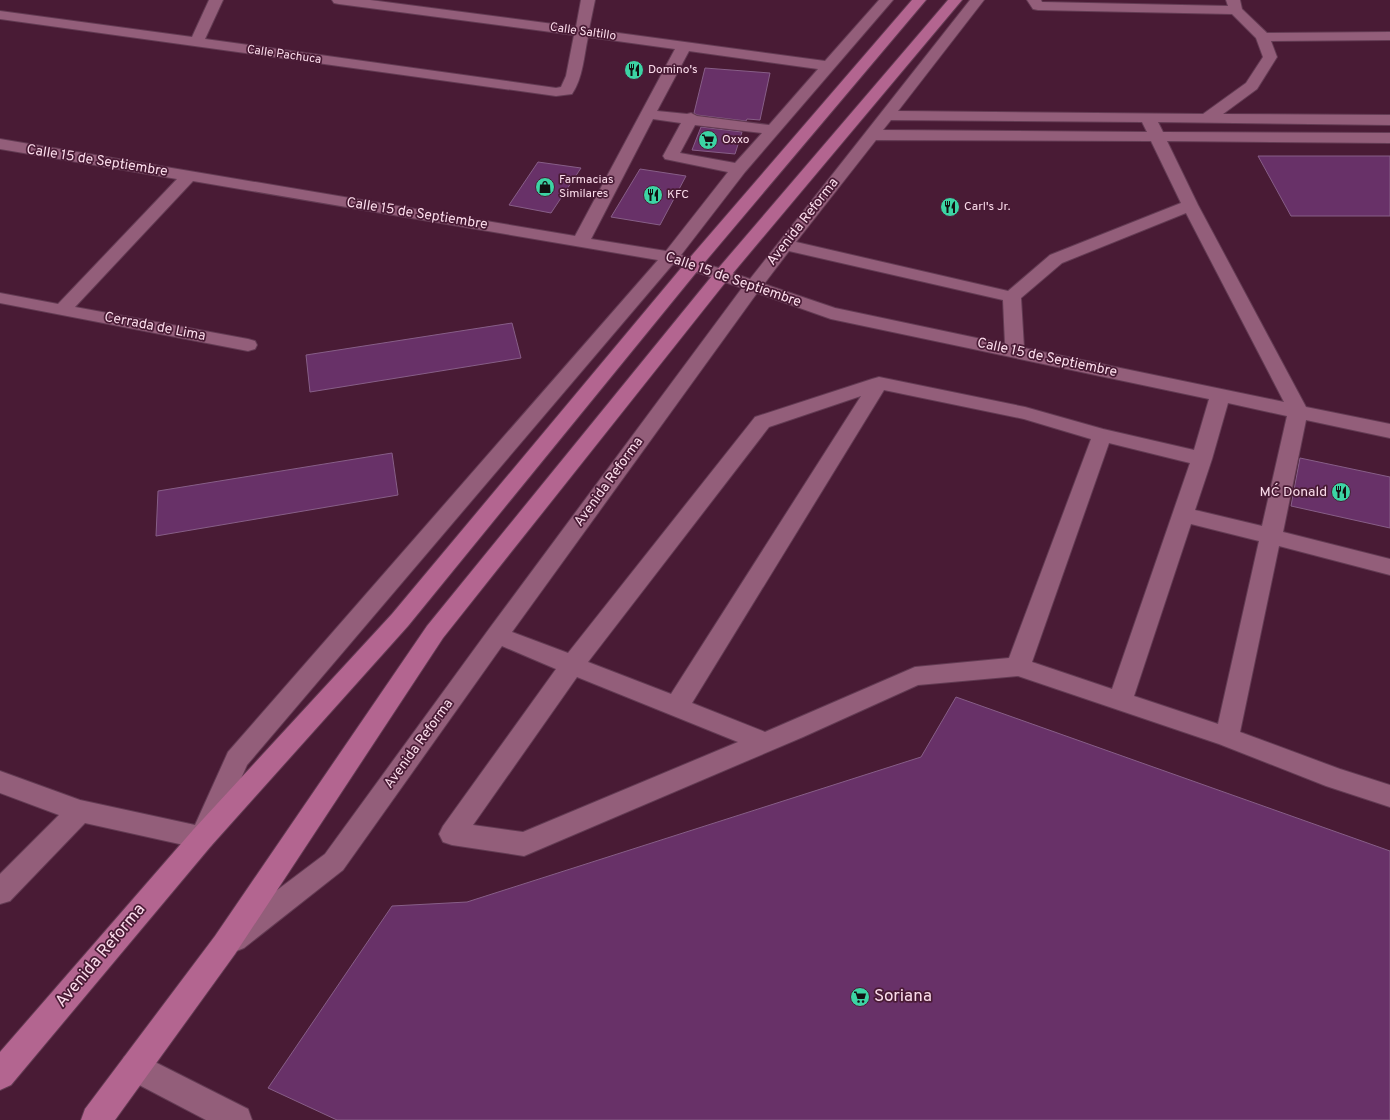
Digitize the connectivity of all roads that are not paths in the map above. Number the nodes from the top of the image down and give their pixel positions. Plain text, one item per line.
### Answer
1 (216, 0) edge
2 (339, 0) edge
3 (588, 0) edge
4 (886, 0) edge
5 (920, 0) edge
6 (955, 0) edge
7 (977, 0) edge
8 (1034, 0) edge
9 (1235, 5) edge
10 (0, 15) edge
11 (583, 32) junction
12 (1390, 36) edge
13 (1263, 37) junction
14 (196, 43) junction
15 (684, 46) junction
16 (828, 66) junction
17 (648, 114) junction
18 (887, 115) junction
19 (691, 118) junction
20 (1148, 118) junction
21 (1207, 118) junction
22 (1390, 120) edge
23 (773, 130) junction
24 (871, 135) junction
25 (1159, 138) junction
26 (1390, 138) edge
27 (0, 144) edge
28 (739, 169) junction
29 (189, 176) junction
30 (1190, 205) junction
31 (581, 241) junction
32 (785, 246) junction
33 (670, 256) junction
34 (693, 265) junction
35 (722, 275) junction
36 (753, 286) junction
37 (1012, 297) junction
38 (0, 298) edge
39 (62, 310) junction
40 (248, 345) dead end
41 (1015, 352) junction
42 (879, 383) junction
43 (1220, 395) junction
44 (1298, 411) junction
45 (1390, 431) edge
46 (1102, 434) junction
47 (1202, 459) junction
48 (1183, 514) junction
49 (1271, 537) junction
50 (1390, 567) edge
51 (497, 635) junction
52 (572, 665) junction
53 (1018, 667) junction
54 (1120, 701) junction
55 (676, 707) junction
56 (1228, 737) junction
57 (764, 742) junction
58 (0, 782) edge
59 (1390, 796) edge
60 (80, 811) junction
61 (202, 838) junction
62 (0, 892) edge
63 (225, 945) junction
64 (135, 1067) junction
65 (0, 1075) edge
66 (96, 1120) edge
67 (237, 1120) edge

1 - 14 street
2 - 11 street, Calle Saltillo
3 - 11 street
4 - 16 street, Avenida Reforma
5 - 34 main road, Avenida Reforma
6 - 35 main road, Avenida Reforma
7 - 18 street, Avenida Reforma
8 - 9 street
9 - 13 street
10 - 14 street, Calle Pachuca
11 - 14 street, Calle Pachuca
11 - 15 street, Calle Saltillo
12 - 13 street
13 - 21 street
15 - 16 street, Calle Saltillo
15 - 17 street
16 - 23 street, Avenida Reforma
17 - 19 street
17 - 31 street
18 - 20 street
18 - 24 street, Avenida Reforma
19 - 23 street
19 - 28 street
20 - 21 street
20 - 25 street
21 - 22 street
23 - 28 street, Avenida Reforma
24 - 25 street
24 - 32 street, Avenida Reforma
25 - 26 street
25 - 30 street
27 - 29 street, Calle 15 de Septiembre
28 - 33 street, Avenida Reforma
29 - 31 street, Calle 15 de Septiembre
29 - 39 street
30 - 37 street
30 - 44 street
31 - 33 street, Calle 15 de Septiembre
32 - 36 street, Avenida Reforma
32 - 37 street
33 - 34 street, Calle 15 de Septiembre
33 - 61 street, Avenida Reforma
34 - 35 street, Calle 15 de Septiembre
34 - 61 main road, Avenida Reforma
35 - 36 street, Calle 15 de Septiembre
35 - 63 main road, Avenida Reforma
36 - 41 street, Calle 15 de Septiembre
36 - 51 street, Avenida Reforma
37 - 41 street
38 - 39 street, Cerrada de Lima
39 - 40 street, Cerrada de Lima
41 - 43 street, Calle 15 de Septiembre
42 - 46 street
42 - 52 street
42 - 55 street
43 - 44 street, Calle 15 de Septiembre
43 - 47 street
44 - 45 street, Calle 15 de Septiembre
44 - 49 street
46 - 47 street
46 - 53 street
47 - 48 street
48 - 49 street
48 - 54 street
49 - 50 street
49 - 56 street
51 - 52 street
51 - 63 street, Avenida Reforma
52 - 55 street
52 - 57 street
53 - 54 street
53 - 57 street
54 - 56 street
55 - 57 street
56 - 59 street
58 - 60 street
60 - 61 street
60 - 62 street
61 - 65 main road, Avenida Reforma
63 - 64 main road, Avenida Reforma
64 - 66 main road, Avenida Reforma
64 - 67 street

